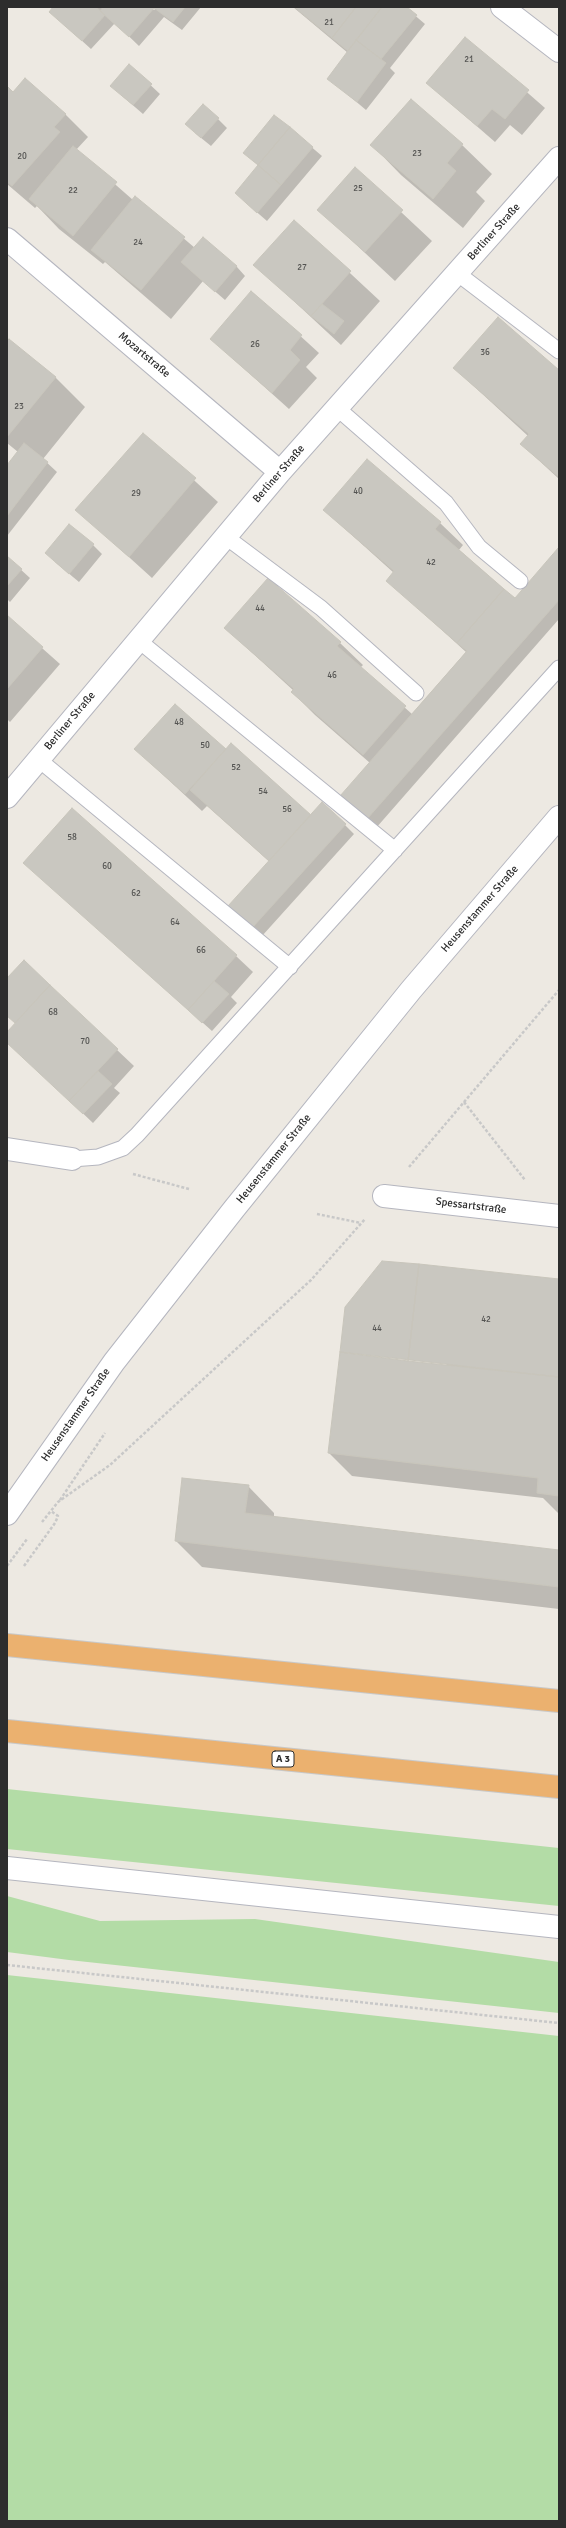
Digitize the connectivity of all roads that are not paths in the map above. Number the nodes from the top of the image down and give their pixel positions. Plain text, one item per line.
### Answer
1 (502, 7) edge
2 (559, 51) edge
3 (559, 158) edge
4 (7, 239) edge
5 (457, 273) junction
6 (559, 351) edge
7 (337, 408) junction
8 (280, 472) junction
9 (226, 537) junction
10 (520, 581) dead end
11 (138, 640) junction
12 (559, 668) edge
13 (416, 693) dead end
14 (38, 759) junction
15 (10, 787) edge
16 (559, 817) edge
17 (395, 850) junction
18 (290, 966) junction
19 (7, 1149) edge
20 (72, 1159) joint
21 (384, 1196) road end
22 (556, 1216) edge
23 (7, 1514) edge
24 (7, 1645) edge
25 (559, 1701) edge
26 (7, 1730) edge
27 (559, 1787) edge
28 (7, 1868) edge
29 (559, 1927) edge

1 - 2 street
3 - 5 street, Berliner Straße
4 - 8 street, Mozartstraße
5 - 6 lane
5 - 7 street, Berliner Straße
7 - 8 street, Berliner Straße
7 - 10 lane
8 - 9 street, Berliner Straße
9 - 11 street, Berliner Straße
9 - 13 lane
11 - 14 street, Berliner Straße
11 - 17 lane
12 - 17 lane
14 - 15 street, Berliner Straße
14 - 18 lane
16 - 23 street, Heusenstammer Straße
17 - 18 lane
18 - 20 lane
19 - 20 street
21 - 22 street, Spessartstraße
24 - 25 highway
26 - 27 highway, A 3
28 - 29 street

